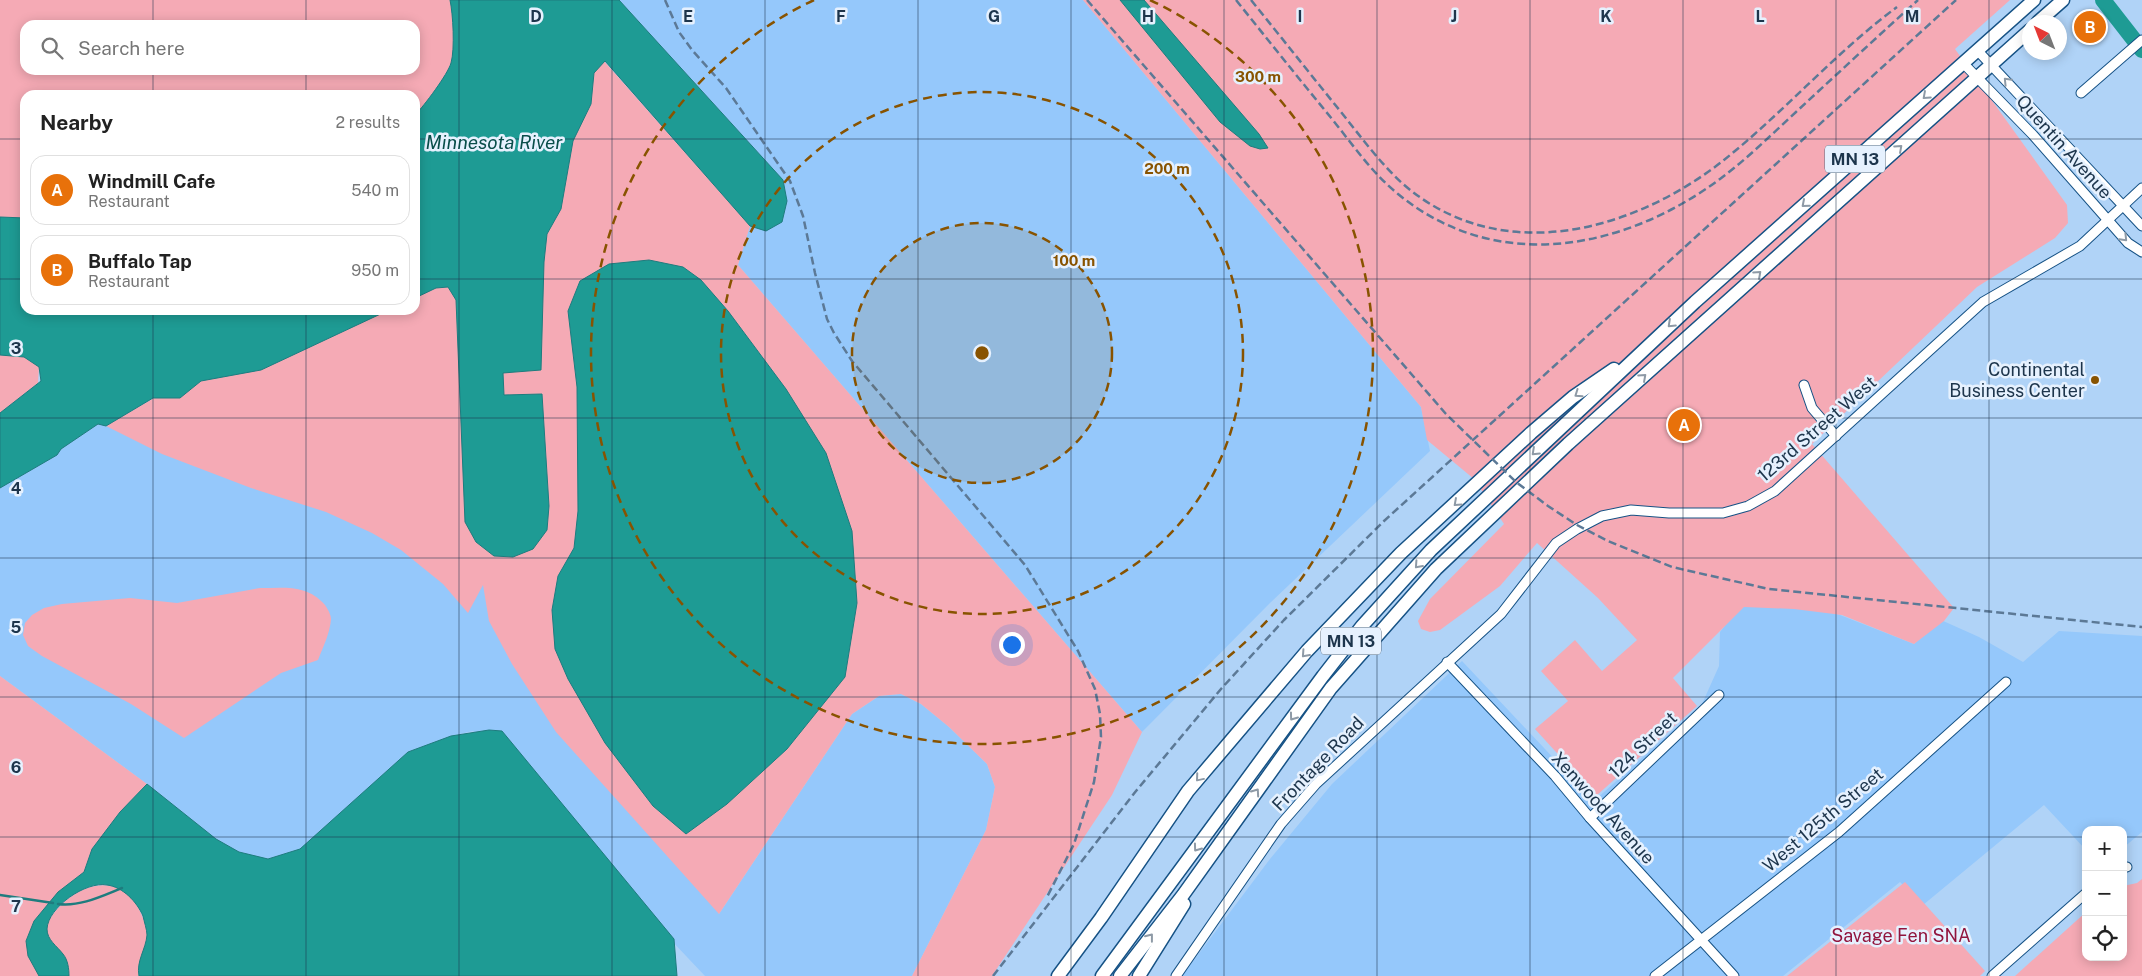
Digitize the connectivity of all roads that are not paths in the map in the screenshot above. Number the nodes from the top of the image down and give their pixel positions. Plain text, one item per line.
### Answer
1 (2034, 0) edge
2 (2063, 0) edge
3 (2046, 15) edge
4 (2022, 37) edge
5 (2142, 40) edge
6 (1977, 50) junction
7 (1963, 63) junction
8 (1992, 65) junction
9 (1978, 78) junction
10 (2081, 93) dead end
11 (2142, 188) edge
12 (2123, 206) junction
13 (2108, 221) junction
14 (2142, 226) edge
15 (2142, 252) edge
16 (1647, 347) junction
17 (1804, 385) dead end
18 (1836, 436) junction
19 (1447, 662) junction
20 (2006, 682) dead end
21 (1718, 695) dead end
22 (1590, 818) junction
23 (1212, 854) junction
24 (2082, 897) edge
25 (1701, 941) junction
26 (1058, 976) edge
27 (1102, 976) edge
28 (1120, 976) edge
29 (1139, 976) edge
30 (1176, 976) edge
31 (1655, 976) edge
32 (1734, 976) edge
33 (1992, 976) edge

1 - 6 highway, MN 13
2 - 3 highway
4 - 8 highway, MN 13
5 - 10 street
6 - 7 highway, MN 13
6 - 8 street, Quentin Avenue
7 - 9 street, Quentin Avenue
7 -> 16 highway, MN 13
8 - 9 highway, MN 13
12 -> 8 street, Quentin Avenue
9 - 13 street, Quentin Avenue
23 -> 9 highway, MN 13
11 - 12 street, 123rd Street West
12 - 13 street, 123rd Street West
12 - 14 street, Quentin Avenue
13 -> 15 street, Quentin Avenue
13 - 18 street, 123rd Street West
16 -> 26 highway
16 -> 27 highway, MN 13
17 - 18 street
18 - 19 street, 123rd Street West
19 - 22 street, Xenwood Avenue
19 - 30 street, Frontage Road
20 - 25 street, West 125th Street
21 - 22 street, 124 Street
22 - 25 street, Xenwood Avenue
28 -> 23 highway, MN 13
23 - 29 highway
24 - 33 street
25 - 31 street, West 125th Street
25 - 32 street, Xenwood Avenue

